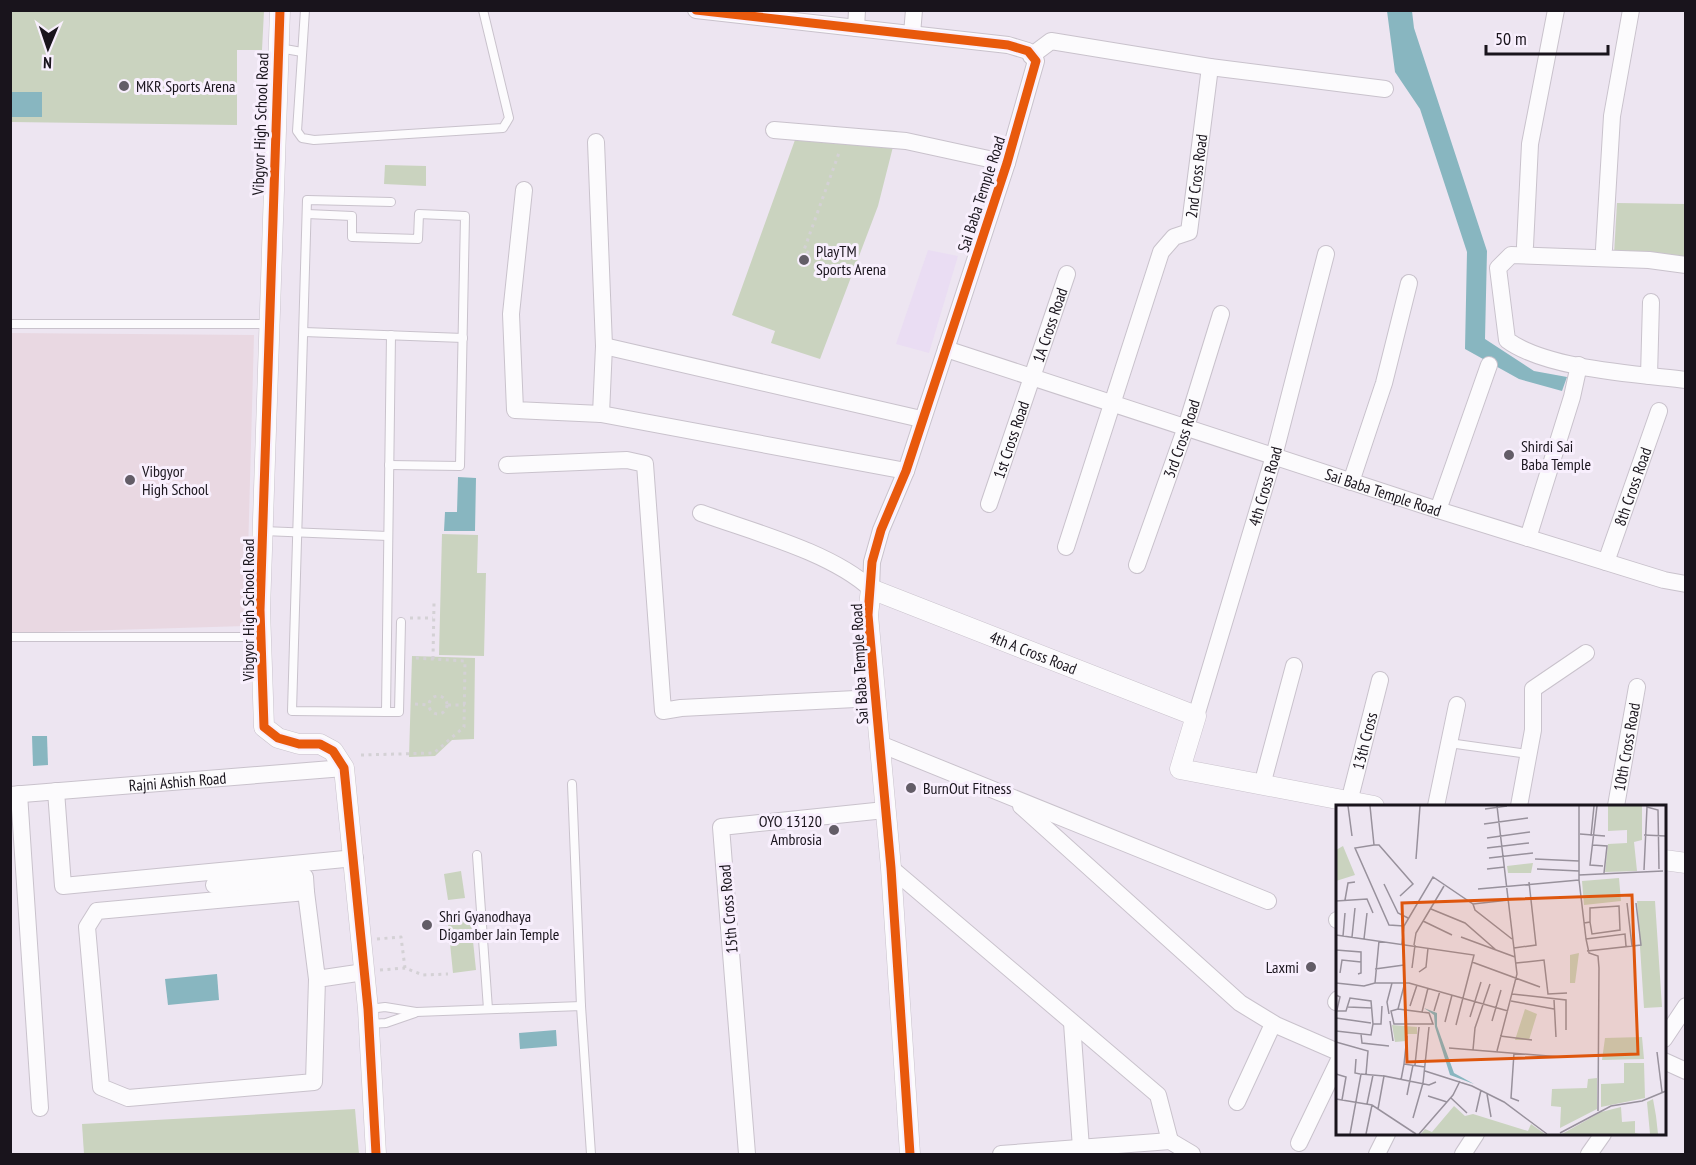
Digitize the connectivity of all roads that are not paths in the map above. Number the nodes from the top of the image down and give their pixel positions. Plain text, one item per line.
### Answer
1 (279, 10) edge
2 (305, 10) edge
3 (483, 10) edge
4 (696, 10) edge
5 (857, 10) edge
6 (914, 10) edge
7 (1556, 10) edge
8 (1631, 10) edge
9 (762, 14) edge
10 (856, 28) junction
11 (912, 34) junction
12 (277, 48) junction
13 (302, 52) junction
14 (1031, 56) junction
15 (1210, 67) junction
16 (1385, 89) dead end
17 (774, 130) dead end
18 (596, 142) dead end
19 (1007, 163) junction
20 (524, 190) dead end
21 (391, 202) dead end
22 (307, 214) junction
23 (1526, 246) dead end
24 (1604, 249) dead end
25 (1326, 254) dead end
26 (1686, 265) edge
27 (1067, 274) dead end
28 (1410, 284) dead end
29 (1650, 302) dead end
30 (1221, 314) dead end
31 (10, 324) edge
32 (268, 324) junction
33 (304, 332) junction
34 (391, 335) junction
35 (463, 338) junction
36 (604, 346) junction
37 (946, 349) junction
38 (1489, 365) dead end
39 (1579, 365) junction
40 (1030, 376) junction
41 (1649, 376) junction
42 (1686, 380) edge
43 (1111, 403) junction
44 (1659, 411) dead end
45 (601, 414) junction
46 (921, 419) junction
47 (1186, 428) junction
48 (1274, 456) junction
49 (389, 465) junction
50 (507, 465) dead end
51 (906, 471) junction
52 (1351, 482) junction
53 (989, 504) dead end
54 (1438, 510) junction
55 (702, 513) dead end
56 (262, 531) junction
57 (298, 532) junction
58 (388, 536) junction
59 (1528, 538) junction
60 (1066, 547) dead end
61 (1606, 562) junction
62 (1137, 565) dead end
63 (1686, 584) edge
64 (871, 589) junction
65 (401, 622) dead end
66 (10, 637) edge
67 (260, 637) junction
68 (1586, 653) dead end
69 (1294, 666) dead end
70 (1380, 680) dead end
71 (1637, 687) dead end
72 (875, 698) junction
73 (1457, 705) dead end
74 (386, 712) junction
75 (1196, 716) junction
76 (1449, 743) junction
77 (880, 744) junction
78 (1528, 754) junction
79 (344, 768) junction
80 (572, 784) dead end
81 (1262, 784) junction
82 (56, 791) junction
83 (1012, 798) junction
84 (15, 799) edge
85 (1349, 802) junction
86 (1364, 805) edge
87 (1436, 805) edge
88 (1519, 805) edge
89 (1616, 805) edge
90 (885, 810) junction
91 (477, 855) dead end
92 (355, 858) junction
93 (1666, 860) edge
94 (1686, 863) edge
95 (891, 868) junction
96 (214, 885) dead end
97 (306, 892) junction
98 (1268, 901) dead end
99 (364, 972) junction
100 (316, 979) junction
101 (582, 1006) junction
102 (1686, 1006) edge
103 (488, 1009) junction
104 (416, 1012) junction
105 (369, 1016) junction
106 (1072, 1023) junction
107 (1273, 1024) junction
108 (1666, 1037) edge
109 (1336, 1051) edge
110 (1666, 1061) edge
111 (1336, 1066) edge
112 (1686, 1071) edge
113 (315, 1082) junction
114 (233, 1098) dead end
115 (1237, 1102) dead end
116 (40, 1108) dead end
117 (1387, 1135) edge
118 (1475, 1135) edge
119 (1602, 1135) edge
120 (1170, 1141) junction
121 (1299, 1143) dead end
122 (1081, 1148) junction
123 (376, 1155) edge
124 (591, 1155) edge
125 (747, 1155) edge
126 (910, 1155) edge
127 (1001, 1155) edge
128 (1192, 1155) edge
129 (1377, 1155) edge
130 (1463, 1155) edge
131 (1589, 1155) edge

1 - 12 street, Vibgyor High School Road
2 - 13 lane
3 - 13 lane
4 - 9 street
5 - 10 street
6 - 11 street
7 - 23 street
8 - 24 street
9 - 10 street
10 - 11 street
11 - 14 street
12 - 13 lane
12 - 32 street, Vibgyor High School Road
14 - 15 street
14 - 19 street, Sai Baba Temple Road
15 - 16 street
15 - 43 street, 2nd Cross Road
17 - 19 street
18 - 36 street
19 - 37 street, Sai Baba Temple Road
20 - 45 street
21 - 22 lane
22 - 33 lane
22 - 35 lane
25 - 48 street, 4th Cross Road
26 - 39 street
27 - 40 street, 1A Cross Road
28 - 52 street
29 - 41 street
30 - 47 street, 3rd Cross Road
31 - 32 lane
32 - 56 street, Vibgyor High School Road
33 - 34 lane
33 - 57 lane
34 - 35 lane
34 - 49 lane
35 - 49 lane
36 - 45 street
36 - 46 street
37 - 40 street, Sai Baba Temple Road
37 - 46 street, Sai Baba Temple Road
38 - 54 street
39 - 41 street
39 - 59 street
40 - 43 street, Sai Baba Temple Road
40 - 53 street, 1st Cross Road
41 - 42 street
43 - 47 street, Sai Baba Temple Road
43 - 60 street, 2nd Cross Road
44 - 61 street, 8th Cross Road
45 - 51 street
46 - 51 street, Sai Baba Temple Road
47 - 48 street, Sai Baba Temple Road
47 - 62 street, 3rd Cross Road
48 - 52 street, Sai Baba Temple Road
48 - 75 street, 4th Cross Road
49 - 58 lane
50 - 72 street
51 - 64 street, Sai Baba Temple Road
52 - 54 street, Sai Baba Temple Road
54 - 59 street, Sai Baba Temple Road
55 - 64 street
56 - 57 lane
56 - 67 street, Vibgyor High School Road
57 - 58 lane
57 - 74 lane
58 - 74 lane
59 - 61 street, Sai Baba Temple Road
61 - 63 street, Sai Baba Temple Road
64 - 72 street, Sai Baba Temple Road
64 - 75 street, 4th A Cross Road
65 - 74 lane
66 - 67 lane
67 - 79 street, Vibgyor High School Road
68 - 78 street
69 - 81 street
70 - 85 street, 13th Cross
71 - 89 street, 10th Cross Road
72 - 77 street, Sai Baba Temple Road
73 - 76 street
75 - 81 street
76 - 78 lane
76 - 87 street
77 - 83 street
77 - 90 street, Sai Baba Temple Road
78 - 88 street
79 - 82 street, Rajni Ashish Road
79 - 92 street
80 - 101 lane
81 - 85 street
82 - 84 street, Rajni Ashish Road
82 - 92 street
83 - 98 street
83 - 107 street
84 - 116 street
85 - 86 street
90 - 95 street, Sai Baba Temple Road
90 - 125 street, 15th Cross Road
91 - 103 lane
92 - 99 street
93 - 94 street
95 - 106 street
95 - 126 street, Sai Baba Temple Road
96 - 97 street
97 - 100 street
97 - 113 street
99 - 100 street
99 - 105 street
100 - 113 street
101 - 103 lane
101 - 124 lane
102 - 108 street
103 - 104 lane
104 - 105 lane
104 - 105 lane
105 - 123 street
106 - 120 street
106 - 122 street
107 - 109 street
107 - 115 street
110 - 112 street
111 - 121 street
113 - 114 street
117 - 129 street
118 - 130 street
119 - 131 street
120 - 122 street
120 - 128 street
122 - 127 street

